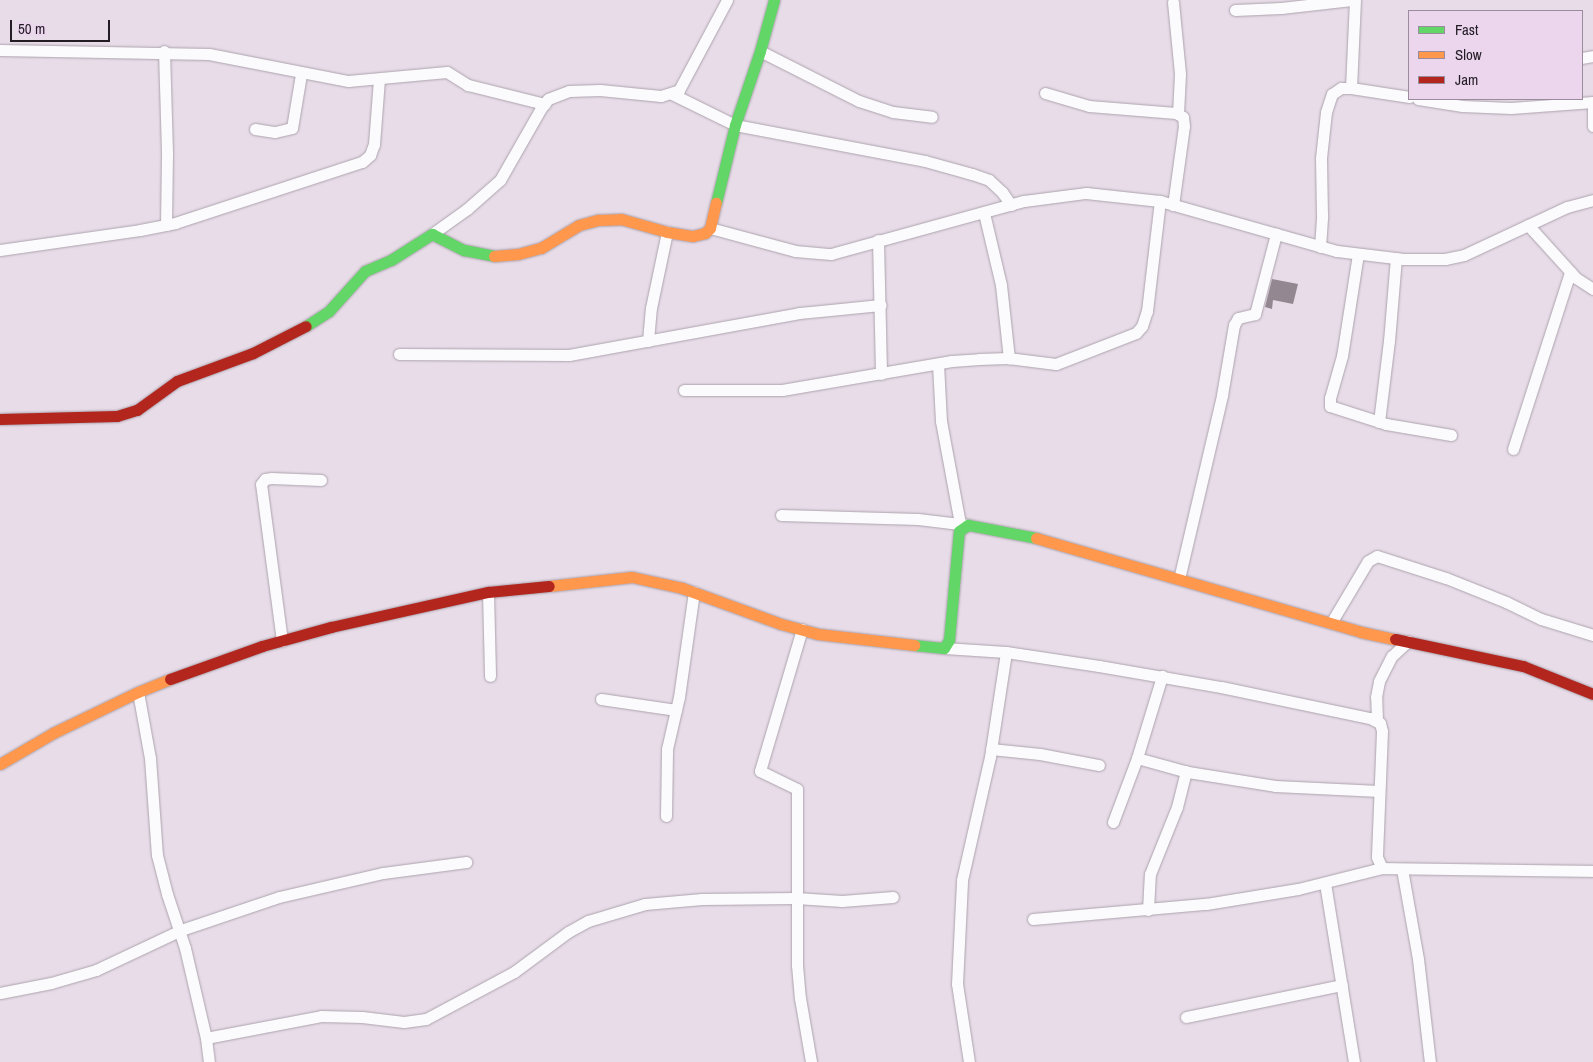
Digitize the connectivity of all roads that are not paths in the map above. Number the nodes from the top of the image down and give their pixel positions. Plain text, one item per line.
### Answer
1 (727, 0) edge
2 (774, 0) edge
3 (1354, 0) edge
4 (1173, 2) dead end
5 (1235, 10) dead end
6 (0, 50) edge
7 (760, 51) junction
8 (164, 52) junction
9 (301, 74) junction
10 (378, 80) junction
11 (1351, 88) junction
12 (672, 94) junction
13 (1045, 94) dead end
14 (1408, 97) edge
15 (1424, 100) edge
16 (1593, 102) edge
17 (544, 104) junction
18 (1178, 114) junction
19 (932, 117) dead end
20 (735, 125) junction
21 (1593, 126) edge
22 (254, 128) dead end
23 (1593, 200) edge
24 (1160, 201) junction
25 (1011, 205) junction
26 (1173, 205) junction
27 (984, 213) junction
28 (166, 225) junction
29 (1528, 225) junction
30 (710, 228) junction
31 (667, 232) junction
32 (432, 234) junction
33 (1276, 234) junction
34 (878, 240) junction
35 (1320, 247) junction
36 (0, 250) edge
37 (1358, 254) junction
38 (1396, 258) junction
39 (1570, 272) junction
40 (1593, 289) edge
41 (881, 305) junction
42 (648, 341) junction
43 (398, 354) dead end
44 (1010, 359) junction
45 (938, 364) junction
46 (881, 374) junction
47 (684, 390) dead end
48 (0, 419) edge
49 (1379, 422) junction
50 (1451, 435) dead end
51 (1513, 449) dead end
52 (321, 480) dead end
53 (781, 515) dead end
54 (964, 524) junction
55 (1179, 579) junction
56 (488, 592) junction
57 (694, 592) junction
58 (1331, 623) junction
59 (802, 630) junction
60 (1593, 635) edge
61 (282, 641) junction
62 (1408, 641) junction
63 (944, 648) junction
64 (1006, 652) junction
65 (490, 676) dead end
66 (1162, 676) junction
67 (138, 692) junction
68 (1593, 694) edge
69 (601, 699) dead end
70 (676, 710) junction
71 (1377, 720) junction
72 (992, 749) junction
73 (1137, 758) junction
74 (0, 764) edge
75 (1099, 765) dead end
76 (1186, 771) junction
77 (1379, 791) junction
78 (666, 816) dead end
79 (1113, 822) dead end
80 (466, 862) dead end
81 (1382, 868) junction
82 (1402, 869) junction
83 (1593, 871) edge
84 (1325, 883) junction
85 (892, 897) dead end
86 (796, 898) junction
87 (1148, 910) junction
88 (1033, 919) dead end
89 (180, 930) junction
90 (1342, 985) junction
91 (0, 993) edge
92 (1186, 1017) dead end
93 (206, 1038) junction
94 (209, 1062) edge
95 (811, 1062) edge
96 (969, 1062) edge
97 (1354, 1062) edge
98 (1430, 1062) edge

1 - 12 street
2 - 7 street
3 - 5 street
3 - 11 street
4 - 18 street
6 - 8 street
7 - 19 street
7 - 20 street
8 - 9 street
8 - 28 street
9 - 10 street
9 - 22 street
10 - 17 street
10 - 28 street
11 - 14 street
11 - 35 street
12 - 17 street
12 - 20 street
13 - 18 street
15 - 16 street
16 - 21 street
17 - 32 street
18 - 26 street
20 - 25 street
20 - 30 street
23 - 29 street
24 - 25 street
24 - 26 street
24 - 44 street
25 - 27 street
26 - 33 street
27 - 34 street
27 - 44 street
28 - 36 street
29 - 38 street
29 - 39 street
30 - 31 street
30 - 34 street
31 - 32 street
31 - 42 street
32 - 48 street
33 - 35 street
33 - 55 street
34 - 41 street
35 - 37 street
37 - 38 street
37 - 49 street
38 - 49 street
39 - 40 street
39 - 51 street
41 - 42 street
41 - 46 street
42 - 43 street
44 - 45 street
45 - 46 street
45 - 54 street
46 - 47 street
49 - 50 street
52 - 61 street
53 - 54 street
54 - 55 street
54 - 63 street
55 - 58 street
56 - 57 street
56 - 61 street
56 - 65 street
57 - 59 street
57 - 70 street
58 - 60 street
58 - 62 street
59 - 63 street
59 - 86 street
61 - 67 street
62 - 68 street
62 - 71 street
63 - 64 street
64 - 66 street
64 - 72 street
66 - 71 street
66 - 73 street
67 - 74 street
67 - 89 street
69 - 70 street
70 - 78 street
71 - 77 street
72 - 75 street
72 - 96 street
73 - 76 street
73 - 79 street
76 - 77 street
76 - 87 street
77 - 81 street
80 - 89 street
81 - 82 street
81 - 84 street
82 - 83 street
82 - 98 street
84 - 87 street
84 - 90 street
85 - 86 street
86 - 93 street
86 - 95 street
87 - 88 street
89 - 91 street
89 - 93 street
90 - 92 street
90 - 97 street
93 - 94 street

